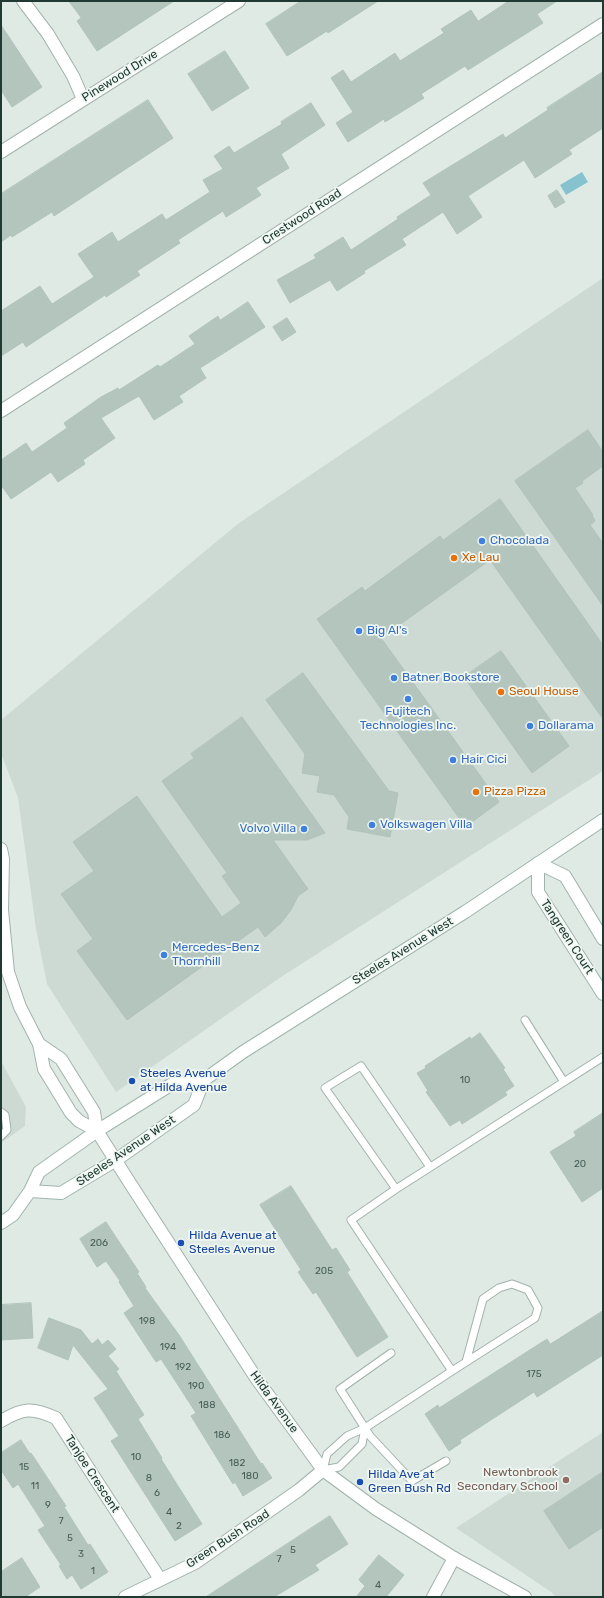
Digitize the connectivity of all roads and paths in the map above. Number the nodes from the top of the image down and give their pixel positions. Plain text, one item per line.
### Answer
1 (23, 1) edge
2 (236, 2) edge
3 (603, 24) edge
4 (83, 100) junction
5 (1, 152) edge
6 (1, 411) edge
7 (603, 820) edge
8 (1, 850) edge
9 (538, 863) junction
10 (603, 939) edge
11 (603, 994) edge
12 (525, 1020) dead end
13 (38, 1044) junction
14 (603, 1057) edge
15 (204, 1080) junction
16 (564, 1082) junction
17 (1, 1112) edge
18 (97, 1131) junction
19 (1, 1136) edge
20 (116, 1160) junction
21 (430, 1167) junction
22 (396, 1189) junction
23 (30, 1191) junction
24 (1, 1223) edge
25 (391, 1354) dead end
26 (466, 1362) junction
27 (452, 1371) junction
28 (1, 1422) edge
29 (365, 1428) junction
30 (446, 1461) dead end
31 (323, 1470) junction
32 (454, 1558) junction
33 (160, 1579) junction
34 (126, 1597) edge
35 (433, 1597) edge
36 (525, 1597) edge

1 - 4 street
2 - 4 street, Pinewood Drive
3 - 6 street, Crestwood Road
4 - 5 street, Pinewood Drive
7 - 9 street, Steeles Avenue West
8 - 13 street, Hilda Avenue
9 - 10 street
9 - 11 street, Tangreen Court
9 - 15 street, Steeles Avenue West
12 - 16 lane
13 - 18 street, Hilda Avenue
13 - 18 street, Hilda Avenue
14 - 16 lane
15 - 18 street, Steeles Avenue West
15 - 20 street, Steeles Avenue West
16 - 21 lane
17 - 19 lane
18 - 20 street, Hilda Avenue
18 - 23 street, Steeles Avenue West
20 - 23 street, Steeles Avenue West
20 - 31 street, Hilda Avenue
21 - 22 lane
21 - 22 lane
22 - 27 lane
23 - 24 street, Steeles Avenue West
25 - 29 lane
26 - 26 lane
26 - 27 lane
27 - 29 lane
28 - 33 street, Tanjoe Crescent
29 - 30 lane
29 - 31 lane
29 - 31 lane
31 - 32 street, Hilda Avenue
31 - 33 street, Green Bush Road
32 - 35 street
32 - 36 street, Hilda Avenue
33 - 34 street, Green Bush Road

